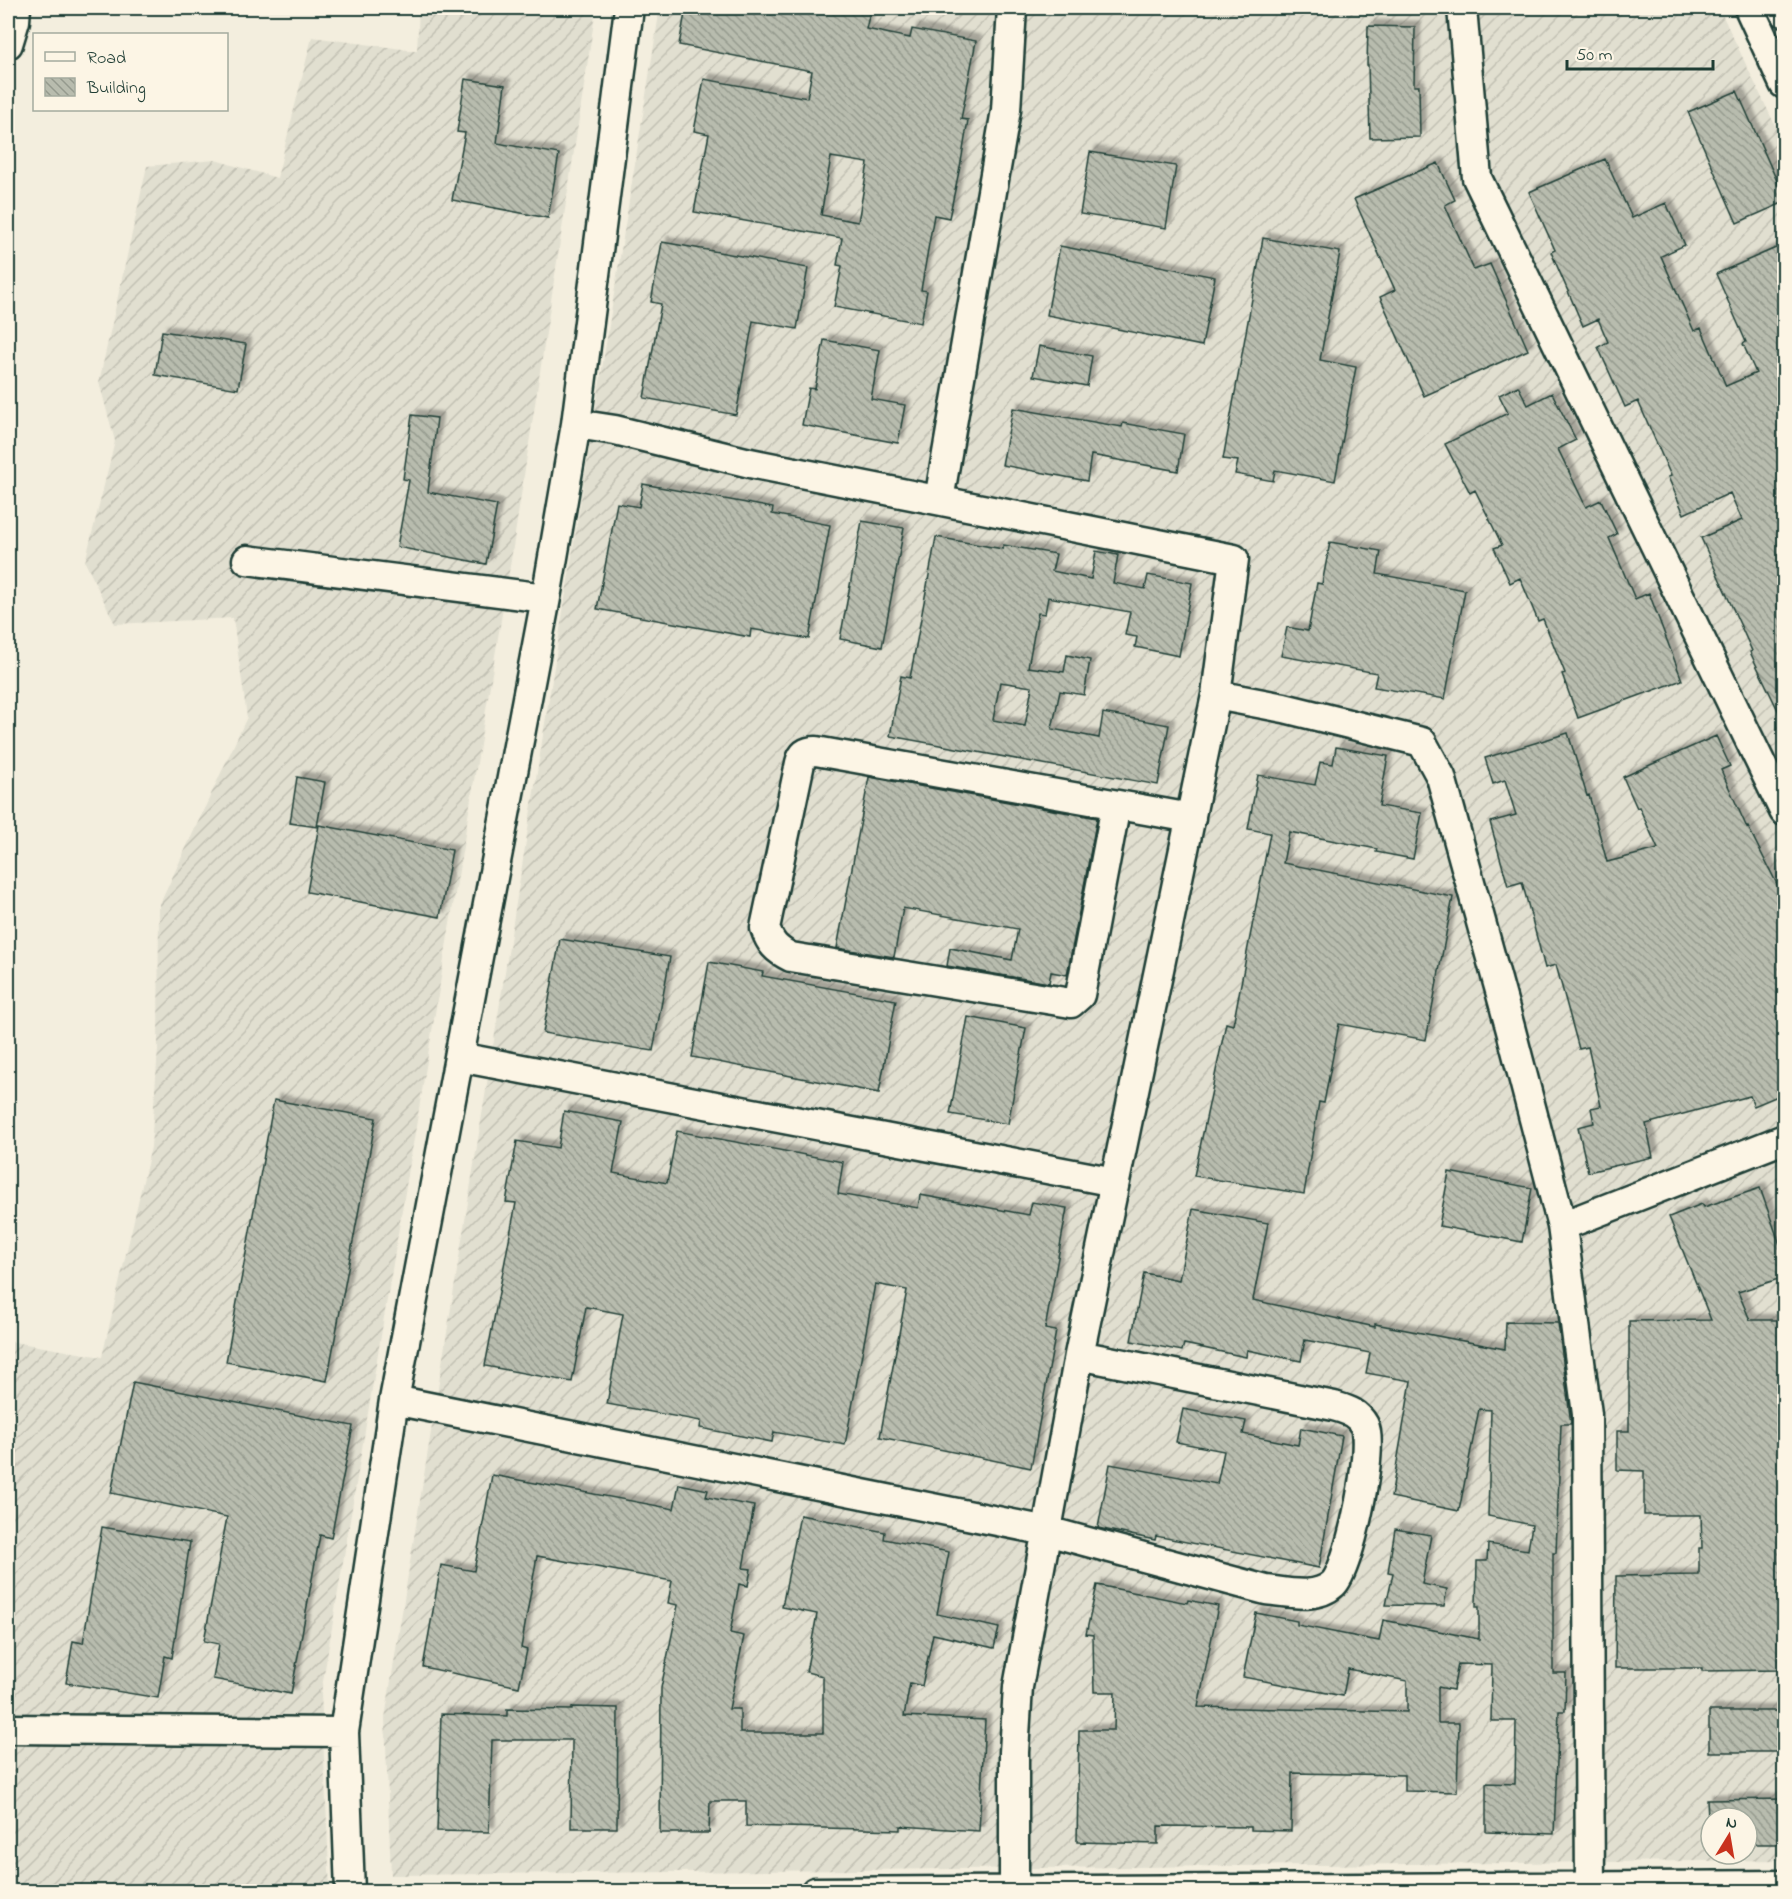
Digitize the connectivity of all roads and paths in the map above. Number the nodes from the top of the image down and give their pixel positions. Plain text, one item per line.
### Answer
1 (16, 8) edge
2 (629, 8) edge
3 (1012, 8) edge
4 (1462, 8) edge
5 (1749, 8) edge
6 (1782, 8) edge
7 (1785, 12) edge
8 (8, 44) edge
9 (1785, 84) edge
10 (576, 424) junction
11 (939, 500) junction
12 (247, 560) dead end
13 (546, 598) junction
14 (1216, 695) junction
15 (1116, 805) junction
16 (1785, 812) edge
17 (1191, 818) junction
18 (459, 1057) junction
19 (1783, 1145) edge
20 (1115, 1182) junction
21 (1562, 1226) junction
22 (1079, 1355) junction
23 (394, 1400) junction
24 (1047, 1531) junction
25 (8, 1729) edge
26 (344, 1732) junction
27 (1590, 1886) junction
28 (1773, 1887) edge
29 (1014, 1890) junction
30 (1296, 1890) edge
31 (882, 1891) edge
32 (351, 1892) edge
33 (815, 1892) edge

1 - 8 street
2 - 10 street
3 - 11 street
4 - 16 street
5 - 9 street
6 - 7 street
10 - 11 street
10 - 13 street
11 - 14 street
12 - 13 street
13 - 18 street
14 - 17 street
14 - 21 street
15 - 15 street
15 - 17 street
17 - 20 street
18 - 20 street
18 - 23 street
19 - 21 street
20 - 22 street
21 - 27 street
22 - 24 street
22 - 24 street
23 - 24 street
23 - 26 street
24 - 29 street
25 - 26 street
26 - 32 street
27 - 28 street
27 - 30 street
29 - 30 street
29 - 31 street
31 - 33 street

